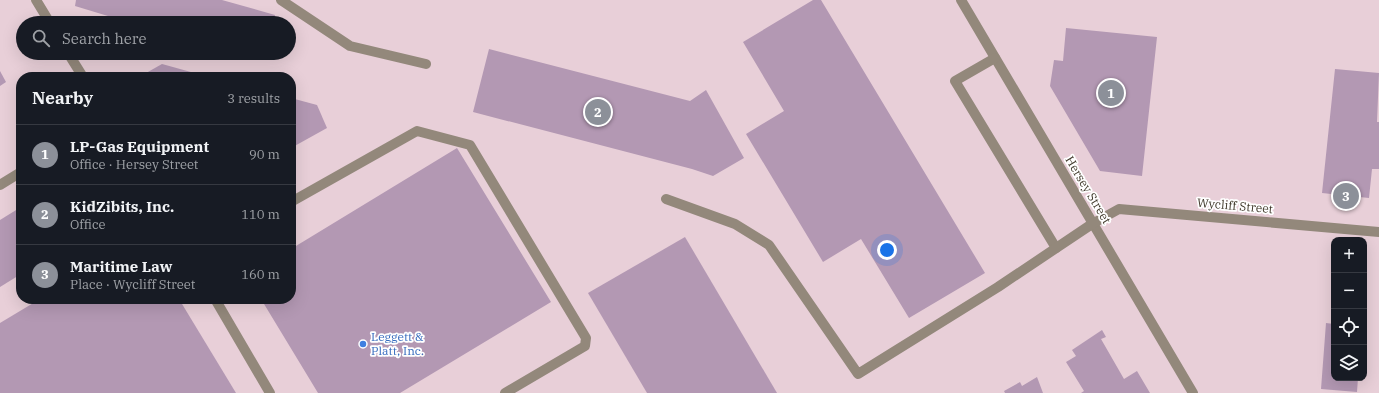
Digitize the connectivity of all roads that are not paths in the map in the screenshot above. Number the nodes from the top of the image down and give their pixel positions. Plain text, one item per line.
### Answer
1 (36, 0) edge
2 (281, 0) edge
3 (961, 0) edge
4 (46, 16) edge
5 (995, 58) junction
6 (72, 60) edge
7 (426, 64) dead end
8 (80, 72) edge
9 (16, 175) edge
10 (0, 185) edge
11 (296, 199) edge
12 (666, 199) dead end
13 (1092, 224) junction
14 (1379, 232) edge
15 (1056, 248) junction
16 (218, 304) edge
17 (270, 393) edge
18 (505, 393) edge
19 (1193, 393) edge

1 - 4 street
2 - 7 street
3 - 5 street, Hersey Street
5 - 13 street, Hersey Street
5 - 15 street
6 - 8 street
9 - 10 street
11 - 18 street
12 - 15 street, Wycliff Street
13 - 14 street, Wycliff Street
13 - 15 street, Wycliff Street
13 - 19 street, Hersey Street
16 - 17 street

